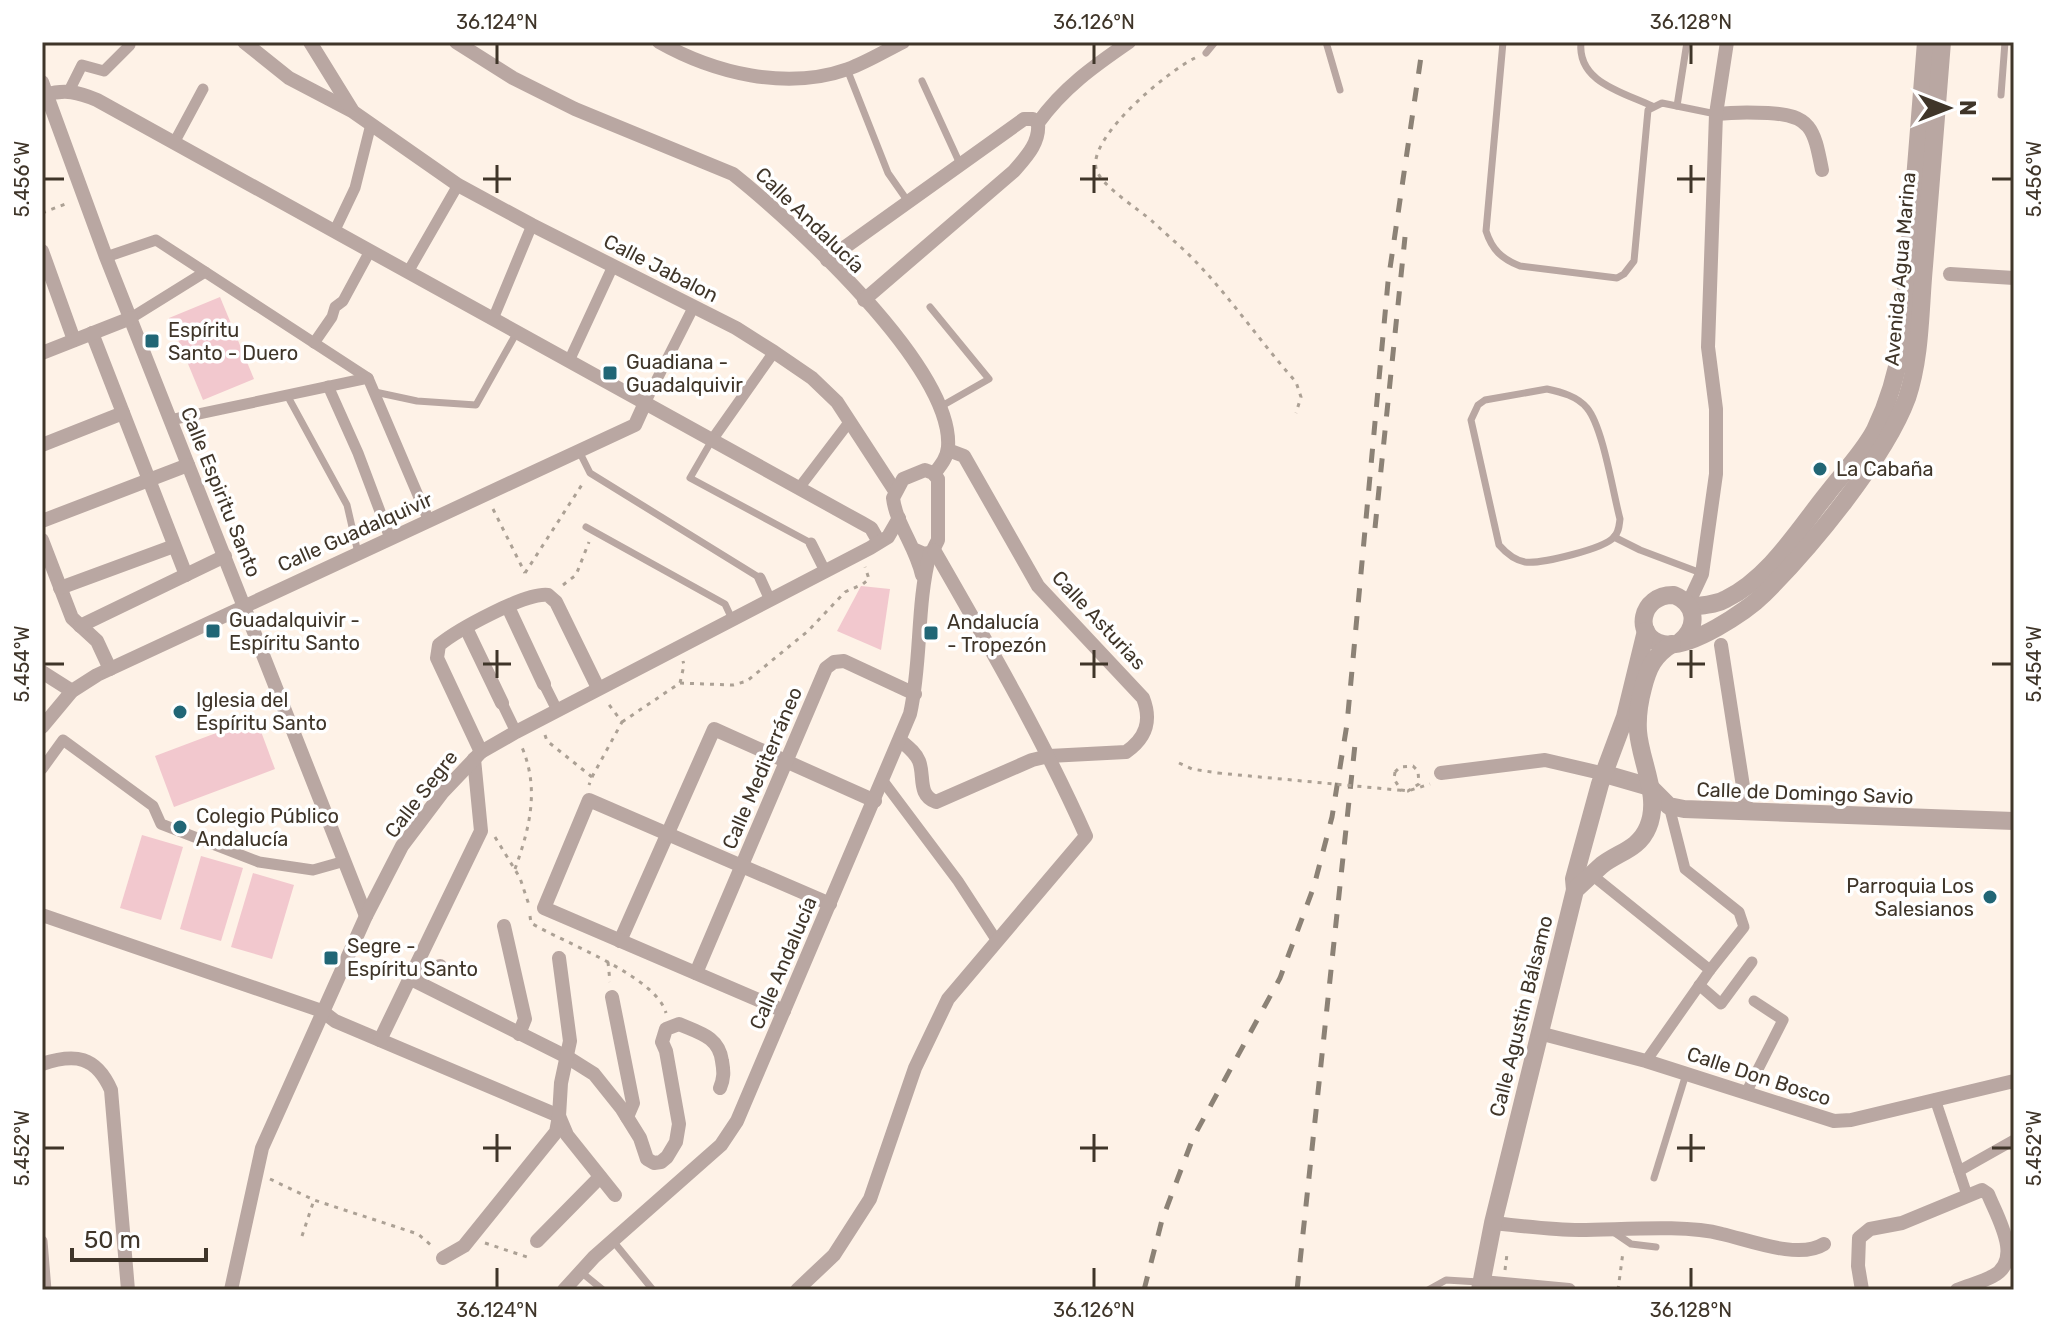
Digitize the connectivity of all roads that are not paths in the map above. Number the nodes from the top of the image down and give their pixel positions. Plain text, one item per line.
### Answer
1 (310, 42) edge
2 (456, 42) edge
3 (659, 42) edge
4 (903, 42) edge
5 (1129, 42) edge
6 (1215, 42) edge
7 (1326, 42) edge
8 (1503, 42) edge
9 (1581, 42) edge
10 (1687, 42) edge
11 (1727, 42) edge
12 (1926, 42) edge
13 (1942, 42) edge
14 (2005, 42) edge
15 (130, 45) dead end
16 (241, 46) edge
17 (1206, 53) road end
18 (847, 69) junction
19 (922, 81) dead end
20 (44, 89) edge
21 (203, 89) dead end
22 (1340, 90) dead end
23 (69, 91) junction
24 (2001, 95) dead end
25 (1652, 106) junction
26 (1677, 106) junction
27 (352, 111) junction
28 (1716, 114) junction
29 (1038, 123) junction
30 (371, 124) junction
31 (174, 143) junction
32 (961, 166) junction
33 (1822, 170) dead end
34 (458, 185) junction
35 (909, 203) junction
36 (532, 225) junction
37 (335, 230) junction
38 (42, 251) edge
39 (370, 251) junction
40 (106, 257) junction
41 (827, 260) junction
42 (613, 266) junction
43 (205, 272) junction
44 (408, 272) junction
45 (1950, 274) dead end
46 (2014, 278) edge
47 (864, 300) junction
48 (694, 306) junction
49 (930, 307) dead end
50 (131, 318) junction
51 (493, 319) junction
52 (517, 332) junction
53 (92, 333) junction
54 (74, 340) junction
55 (314, 343) junction
56 (774, 352) junction
57 (42, 353) edge
58 (569, 361) junction
59 (368, 378) junction
60 (328, 386) junction
61 (374, 392) junction
62 (287, 395) junction
63 (645, 403) junction
64 (939, 407) junction
65 (123, 413) junction
66 (170, 420) junction
67 (850, 421) junction
68 (712, 440) junction
69 (42, 445) edge
70 (948, 450) junction
71 (579, 451) junction
72 (188, 465) junction
73 (934, 474) junction
74 (149, 480) junction
75 (799, 488) junction
76 (895, 491) junction
77 (899, 518) junction
78 (42, 521) edge
79 (429, 521) junction
80 (590, 529) road end
81 (1614, 537) junction
82 (390, 538) junction
83 (884, 539) junction
84 (42, 540) edge
85 (811, 543) joint
86 (174, 546) junction
87 (922, 548) junction
88 (358, 553) junction
89 (225, 556) junction
90 (825, 571) junction
91 (48, 574) edge
92 (1702, 574) junction
93 (186, 575) junction
94 (760, 578) joint
95 (951, 580) junction
96 (923, 583) junction
97 (60, 588) junction
98 (770, 600) junction
99 (244, 605) junction
100 (1689, 605) junction
101 (508, 607) junction
102 (732, 619) junction
103 (80, 626) junction
104 (466, 628) junction
105 (1646, 631) junction
106 (1719, 636) junction
107 (1676, 643) junction
108 (110, 669) junction
109 (42, 672) edge
110 (544, 684) joint
111 (598, 688) junction
112 (72, 691) junction
113 (915, 694) junction
114 (502, 703) joint
115 (557, 710) junction
116 (42, 727) edge
117 (516, 732) junction
118 (901, 741) junction
119 (477, 756) junction
120 (1049, 756) junction
121 (786, 761) junction
122 (42, 769) edge
123 (1605, 774) junction
124 (1437, 778) road end
125 (883, 781) junction
126 (1650, 787) junction
127 (875, 801) junction
128 (1669, 806) junction
129 (1747, 812) junction
130 (2014, 821) edge
131 (667, 834) junction
132 (1583, 845) junction
133 (1619, 854) junction
134 (345, 861) junction
135 (742, 866) junction
136 (1592, 875) junction
137 (1575, 890) junction
138 (830, 904) junction
139 (42, 915) edge
140 (366, 916) junction
141 (504, 926) dead end
142 (620, 941) junction
143 (997, 941) junction
144 (559, 958) dead end
145 (1752, 962) dead end
146 (440, 966) dead end
147 (1710, 970) junction
148 (696, 973) junction
149 (409, 978) junction
150 (1699, 985) junction
151 (612, 997) road end
152 (1754, 1001) dead end
153 (322, 1011) junction
154 (784, 1011) junction
155 (1539, 1033) junction
156 (519, 1034) junction
157 (380, 1040) junction
158 (567, 1057) junction
159 (1646, 1061) junction
160 (42, 1064) edge
161 (1686, 1074) junction
162 (2014, 1081) edge
163 (720, 1088) dead end
164 (1746, 1093) junction
165 (1935, 1099) junction
166 (559, 1116) junction
167 (627, 1117) junction
168 (2014, 1140) edge
169 (1959, 1171) junction
170 (600, 1177) junction
171 (1654, 1178) dead end
172 (615, 1195) dead end
173 (1967, 1195) junction
174 (1493, 1223) junction
175 (1615, 1233) junction
176 (42, 1241) edge
177 (537, 1241) road end
178 (613, 1241) junction
179 (1824, 1244) dead end
180 (1656, 1247) dead end
181 (443, 1258) road end
182 (581, 1272) junction
183 (1481, 1286) edge
184 (46, 1290) edge
185 (128, 1290) edge
186 (231, 1290) edge
187 (564, 1290) edge
188 (603, 1290) edge
189 (653, 1290) edge
190 (797, 1290) edge
191 (1428, 1290) edge
192 (1569, 1290) edge
193 (1862, 1290) edge
194 (1957, 1290) edge

1 - 27 street
2 - 41 street, Calle Andalucía
3 - 18 street
4 - 18 street
5 - 29 street
6 - 17 lane
7 - 22 lane
8 - 25 lane
9 - 25 lane
10 - 26 lane
11 - 28 street
12 - 100 street, Avenida Agua Marina
13 - 106 street, Avenida Agua Marina
14 - 24 lane
15 - 23 street
16 - 27 street, Calle Jabalon
18 - 35 lane
19 - 32 lane
20 - 23 street
20 - 40 street, Calle Espiritu Santo
21 - 31 street
23 - 31 street
25 - 26 lane
26 - 28 lane
27 - 30 street, Calle Jabalon
28 - 33 street
28 - 92 street
29 - 32 street
29 - 47 street
30 - 34 street, Calle Jabalon
30 - 37 street
31 - 37 street
32 - 35 street
34 - 36 street, Calle Jabalon
34 - 44 street
35 - 41 street
36 - 42 street, Calle Jabalon
36 - 51 street
37 - 39 street
38 - 54 street
39 - 44 street
39 - 55 street
40 - 43 street
40 - 50 street, Calle Espiritu Santo
41 - 47 street, Calle Andalucía
42 - 48 street, Calle Jabalon
42 - 58 street
43 - 50 street
43 - 55 street
44 - 51 street
45 - 46 street
47 - 64 street, Calle Andalucía
48 - 56 street, Calle Jabalon
48 - 63 street
49 - 64 lane
50 - 53 street
50 - 66 street, Calle Espiritu Santo
51 - 52 street
52 - 58 street
52 - 61 lane
53 - 54 street
53 - 65 street
54 - 57 street
55 - 59 street
56 - 67 street, Calle Jabalon
56 - 68 street
58 - 63 street
59 - 60 street
59 - 61 street
60 - 62 street
60 - 82 street
61 - 79 street
62 - 66 street
62 - 88 lane
63 - 68 street
63 - 71 street, Calle Guadalquivir
64 - 70 street, Calle Andalucía
65 - 69 street
65 - 74 street
66 - 72 street, Calle Espiritu Santo
67 - 75 street
67 - 76 street, Calle Jabalon
68 - 75 street
68 - 85 lane
70 - 73 street
70 - 120 street, Calle Asturias
71 - 79 street, Calle Guadalquivir
71 - 94 lane
72 - 74 street
72 - 89 street, Calle Espiritu Santo
73 - 76 street
73 - 87 street
74 - 78 street
74 - 86 street
75 - 83 street
76 - 77 street
77 - 83 street, Calle Segre
77 - 87 street
79 - 82 street, Calle Guadalquivir
80 - 102 lane
81 - 81 lane
81 - 92 lane
82 - 88 street, Calle Guadalquivir
83 - 87 street
83 - 90 street, Calle Segre
84 - 91 street
85 - 90 street
86 - 93 street
86 - 97 street
87 - 95 street
87 - 96 street, Calle Andalucía
88 - 99 street, Calle Guadalquivir
89 - 93 street
89 - 99 street, Calle Espiritu Santo
90 - 98 street, Calle Segre
91 - 97 street
92 - 100 street
93 - 103 street
94 - 98 street
95 - 96 street
95 - 120 street
96 - 113 street, Calle Andalucía
97 - 103 street
98 - 102 street, Calle Segre
99 - 108 street, Calle Guadalquivir
99 - 134 street, Calle Espiritu Santo
100 - 105 street
100 - 107 street
101 - 104 street
101 - 110 street
101 - 111 street
102 - 111 street, Calle Segre
103 - 108 street
104 - 114 street
104 - 119 street
105 - 107 street
105 - 123 street
106 - 107 street, Avenida Agua Marina
106 - 129 street
107 - 126 street, Avenida Agua Marina
108 - 112 street, Calle Guadalquivir
109 - 112 street
110 - 115 street
111 - 115 street, Calle Segre
112 - 116 street, Calle Guadalquivir
113 - 118 street, Calle Andalucía
113 - 121 street, Calle Mediterráneo
114 - 117 street
115 - 117 street, Calle Segre
117 - 119 street, Calle Segre
118 - 120 street
118 - 125 street, Calle Andalucía
119 - 140 street, Calle Segre
119 - 149 street
120 - 143 street
121 - 127 street
121 - 131 street
121 - 135 street, Calle Mediterráneo
122 - 134 street
123 - 124 street
123 - 126 street, Calle de Domingo Savio
123 - 132 street
125 - 127 street, Calle Andalucía
125 - 143 street
126 - 128 street, Calle de Domingo Savio
126 - 133 street
127 - 138 street, Calle Andalucía
128 - 129 street, Calle de Domingo Savio
128 - 147 street
129 - 130 street, Calle de Domingo Savio
131 - 135 street
131 - 142 street
131 - 142 street
132 - 133 street
132 - 137 street
133 - 136 street
134 - 140 street, Calle Espiritu Santo
135 - 138 street
135 - 148 street, Calle Mediterráneo
136 - 137 street
136 - 147 street
137 - 155 street, Calle Agustin Bálsamo
138 - 154 street, Calle Andalucía
139 - 153 street
140 - 153 street, Calle Segre
141 - 156 street
142 - 148 street
143 - 190 street
144 - 158 street
145 - 150 street
146 - 149 street
147 - 150 street
148 - 154 street
149 - 156 street
149 - 157 street
150 - 159 street
151 - 167 street
152 - 164 street
153 - 157 street
153 - 186 street, Calle Segre
154 - 178 street, Calle Andalucía
155 - 159 street, Calle Don Bosco
155 - 174 street, Calle Agustin Bálsamo
156 - 158 street
157 - 166 street
158 - 166 street
158 - 167 street
159 - 161 street, Calle Don Bosco
160 - 185 street
161 - 164 street, Calle Don Bosco
161 - 171 lane
162 - 165 street, Calle Don Bosco
163 - 167 street
164 - 165 street, Calle Don Bosco
165 - 169 street
166 - 170 street
166 - 181 street
168 - 169 street
169 - 173 street
170 - 172 street
170 - 177 street
173 - 193 street
173 - 194 street
174 - 175 street
174 - 183 street, Calle Agustin Bálsamo
175 - 179 street
175 - 180 lane
176 - 184 street
178 - 182 street, Calle Andalucía
178 - 189 lane
182 - 187 street, Calle Andalucía
182 - 188 lane
183 - 191 lane
183 - 192 street

